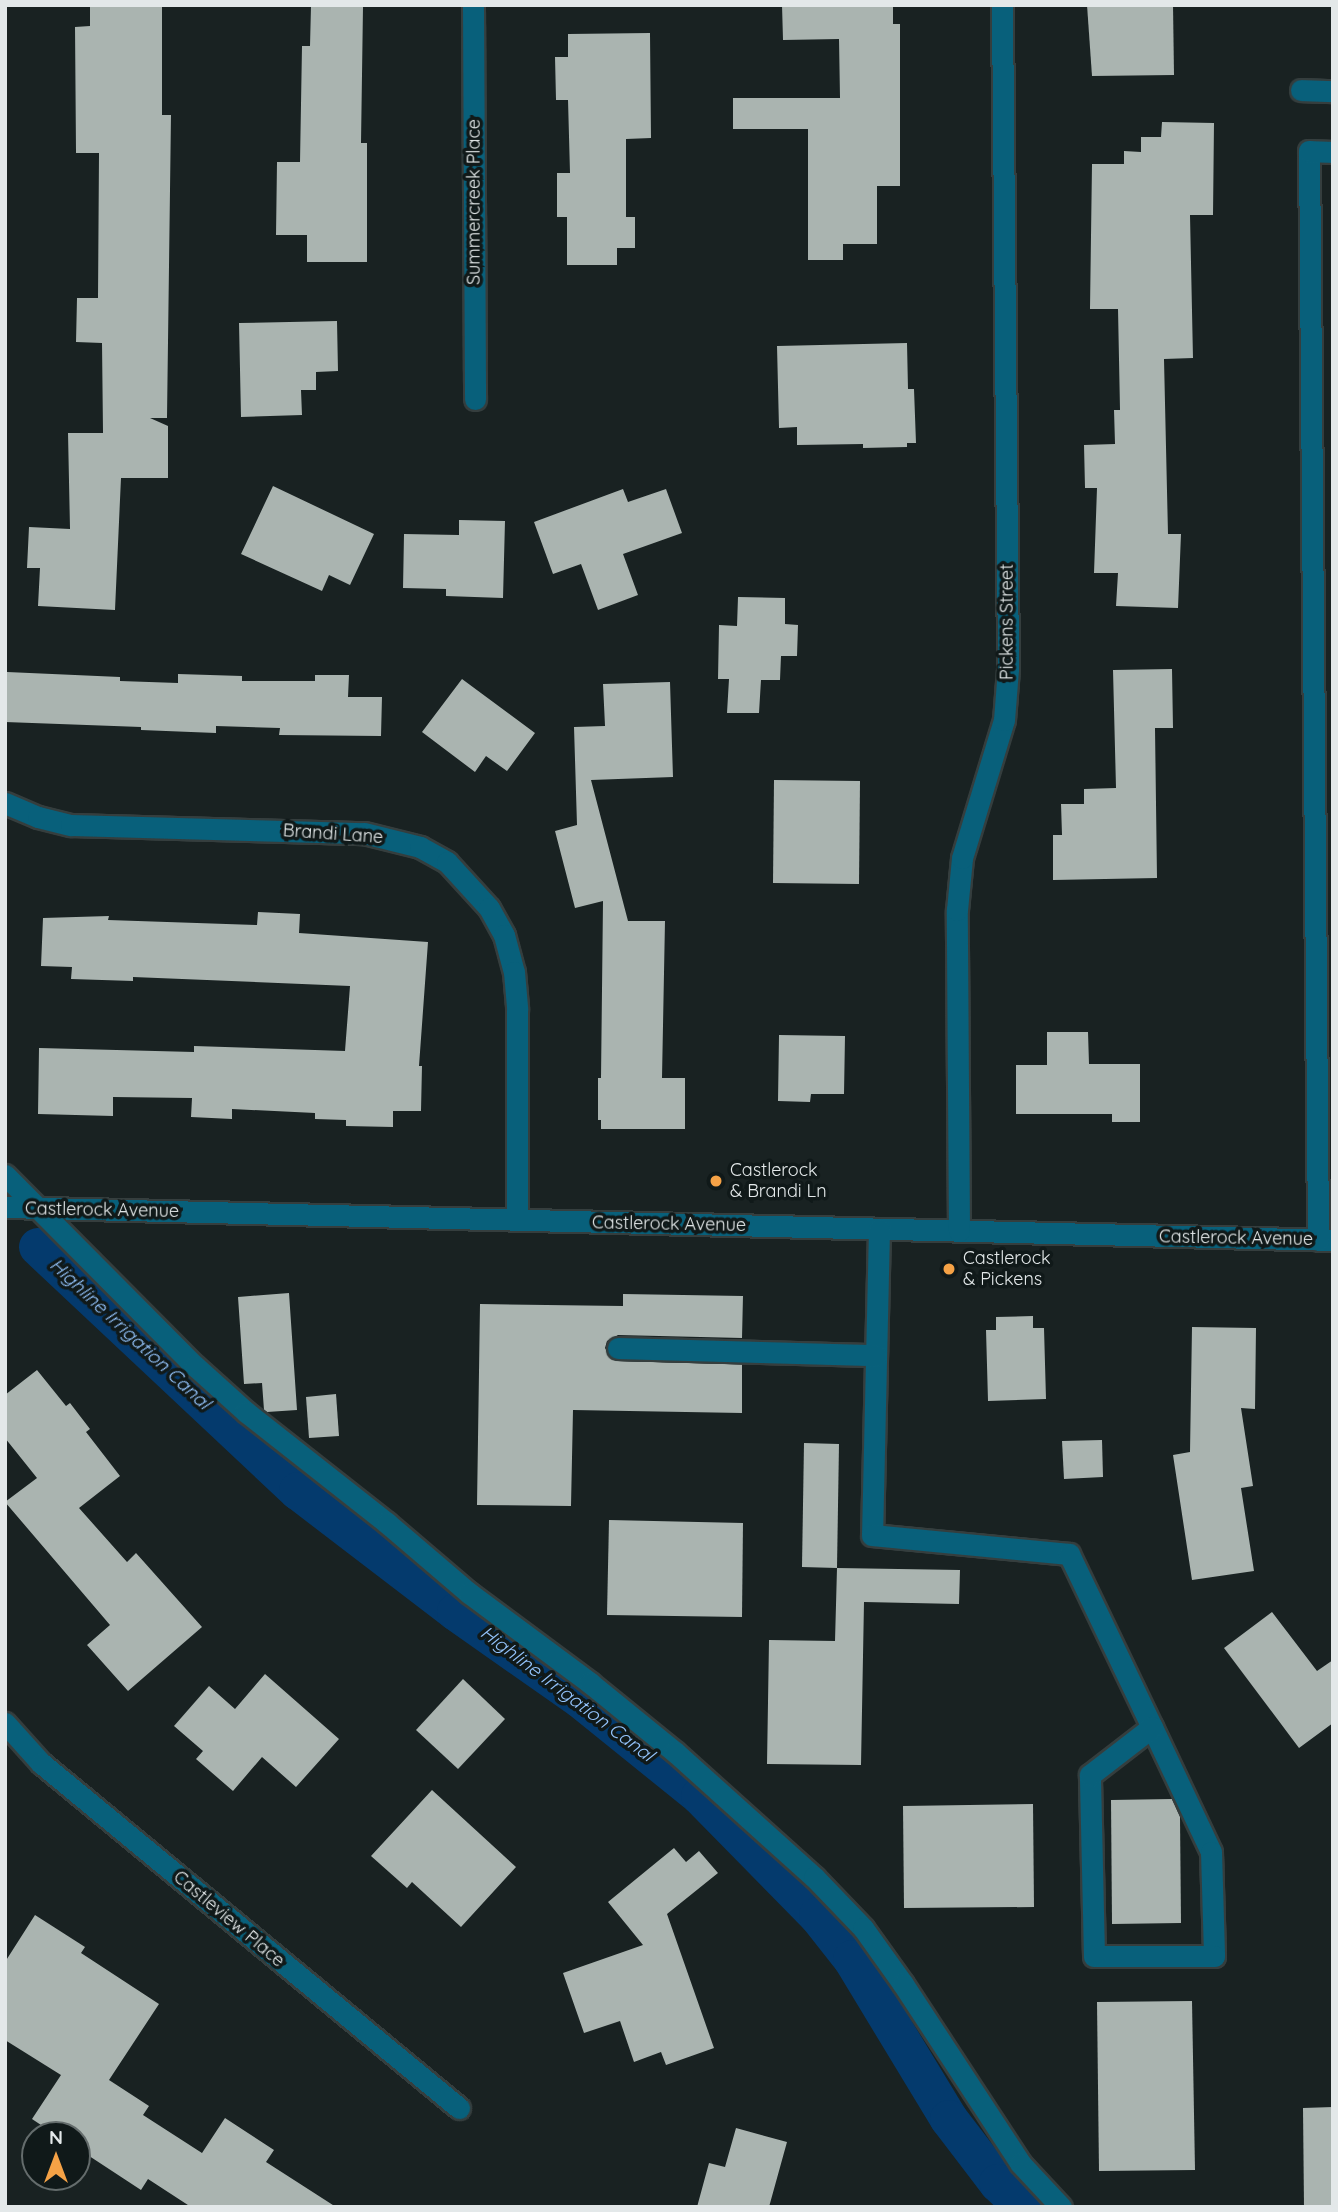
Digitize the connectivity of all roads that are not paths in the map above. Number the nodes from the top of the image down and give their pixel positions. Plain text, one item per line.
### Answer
1 (472, 5) edge
2 (1002, 5) edge
3 (1301, 90) dead end
4 (1333, 90) edge
5 (1333, 152) edge
6 (475, 399) dead end
7 (5, 803) edge
8 (5, 1175) edge
9 (5, 1207) edge
10 (40, 1208) junction
11 (517, 1220) junction
12 (879, 1229) junction
13 (959, 1231) junction
14 (1325, 1240) edge
15 (618, 1348) dead end
16 (876, 1354) junction
17 (5, 1723) edge
18 (1152, 1727) junction
19 (459, 2108) dead end
20 (1061, 2207) edge

1 - 6 street, Summercreek Place
2 - 13 street, Pickens Street
3 - 4 street
5 - 14 street
7 - 11 street, Brandi Lane
8 - 10 street
9 - 10 street, Castlerock Avenue
10 - 11 street, Castlerock Avenue
10 - 20 street
11 - 12 street, Castlerock Avenue
12 - 13 street, Castlerock Avenue
12 - 16 street
13 - 14 street, Castlerock Avenue
15 - 16 street
16 - 18 street
17 - 19 street, Castleview Place
18 - 18 street

